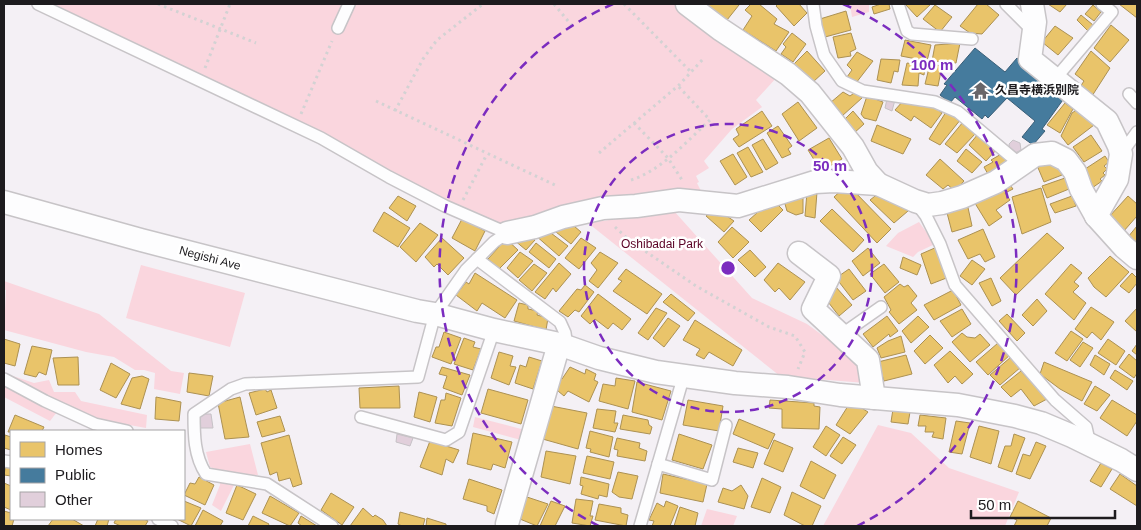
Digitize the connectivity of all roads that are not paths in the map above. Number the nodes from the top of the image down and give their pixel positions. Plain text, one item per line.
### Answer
1 (38, 4) edge
2 (349, 4) edge
3 (687, 4) edge
4 (813, 4) edge
5 (898, 4) edge
6 (1006, 4) edge
7 (1032, 4) edge
8 (1102, 4) edge
9 (338, 28) road end
10 (1034, 33) junction
11 (972, 39) dead end
12 (1055, 79) junction
13 (1129, 94) dead end
14 (1137, 103) edge
15 (1137, 132) edge
16 (1121, 154) junction
17 (1020, 164) junction
18 (878, 184) junction
19 (915, 201) junction
20 (4, 202) edge
21 (1096, 216) junction
22 (507, 233) junction
23 (799, 253) dead end
24 (1137, 258) edge
25 (477, 259) junction
26 (881, 306) dead end
27 (426, 313) junction
28 (494, 330) junction
29 (841, 335) junction
30 (563, 346) junction
31 (684, 375) junction
32 (4, 379) edge
33 (874, 398) junction
34 (362, 417) dead end
35 (726, 425) dead end
36 (122, 430) edge
37 (185, 443) edge
38 (1090, 444) junction
39 (196, 446) junction
40 (658, 464) junction
41 (1137, 470) edge
42 (160, 520) edge
43 (507, 524) dead end
44 (172, 526) edge
45 (332, 526) edge
46 (640, 526) edge

1 - 22 lane
2 - 9 lane
3 - 18 street
4 - 17 lane
5 - 11 lane
6 - 10 lane
7 - 10 street
8 - 12 lane
10 - 12 street
12 - 16 street
13 - 14 lane
15 - 16 lane
16 - 21 street
17 - 19 street
17 - 21 street
18 - 19 street
18 - 22 street
19 - 38 lane
20 - 27 street, Negishi Ave
21 - 24 street
22 - 25 lane
23 - 29 street
25 - 27 lane
25 - 30 lane
26 - 29 lane
27 - 28 street, Negishi Ave
27 - 39 lane
28 - 30 street, Negishi Ave
28 - 34 lane
29 - 33 street
30 - 31 street, Negishi Ave
30 - 43 street
31 - 33 street, Negishi Ave
31 - 40 lane
32 - 36 lane
33 - 38 street, Negishi Ave
35 - 40 lane
37 - 39 lane
38 - 41 street, Negishi Ave
39 - 45 lane
40 - 46 lane
42 - 44 lane

